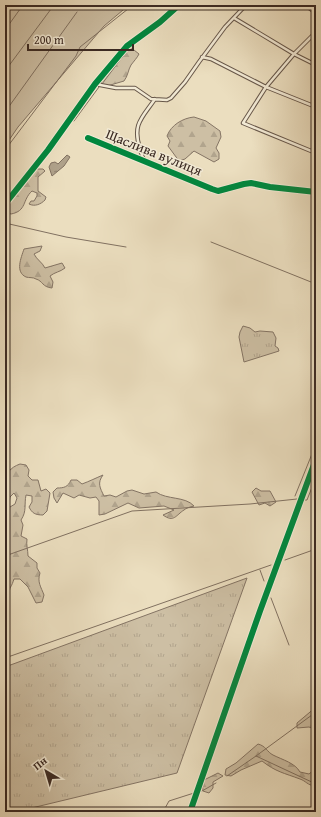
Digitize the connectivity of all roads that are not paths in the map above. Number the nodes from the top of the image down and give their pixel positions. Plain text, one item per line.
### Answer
1 (179, 5) edge
2 (246, 5) edge
3 (306, 5) edge
4 (316, 13) edge
5 (234, 18) junction
6 (316, 32) edge
7 (294, 54) junction
8 (202, 57) junction
9 (316, 65) edge
10 (96, 84) junction
11 (266, 87) junction
12 (156, 98) junction
13 (316, 103) edge
14 (315, 107) edge
15 (88, 138) dead end
16 (316, 153) edge
17 (146, 162) junction
18 (316, 192) edge
19 (5, 204) edge
20 (316, 459) edge
21 (190, 812) edge

1 - 10 street
2 - 5 street
3 - 4 street
5 - 7 street
5 - 8 street
6 - 7 street
7 - 9 street
7 - 11 street
8 - 11 street
8 - 12 street
10 - 12 street
10 - 19 street
11 - 14 street
11 - 16 street
12 - 17 street
13 - 14 street
15 - 17 street, Щаслива вулиця
17 - 18 street, Щаслива вулиця
20 - 21 street

